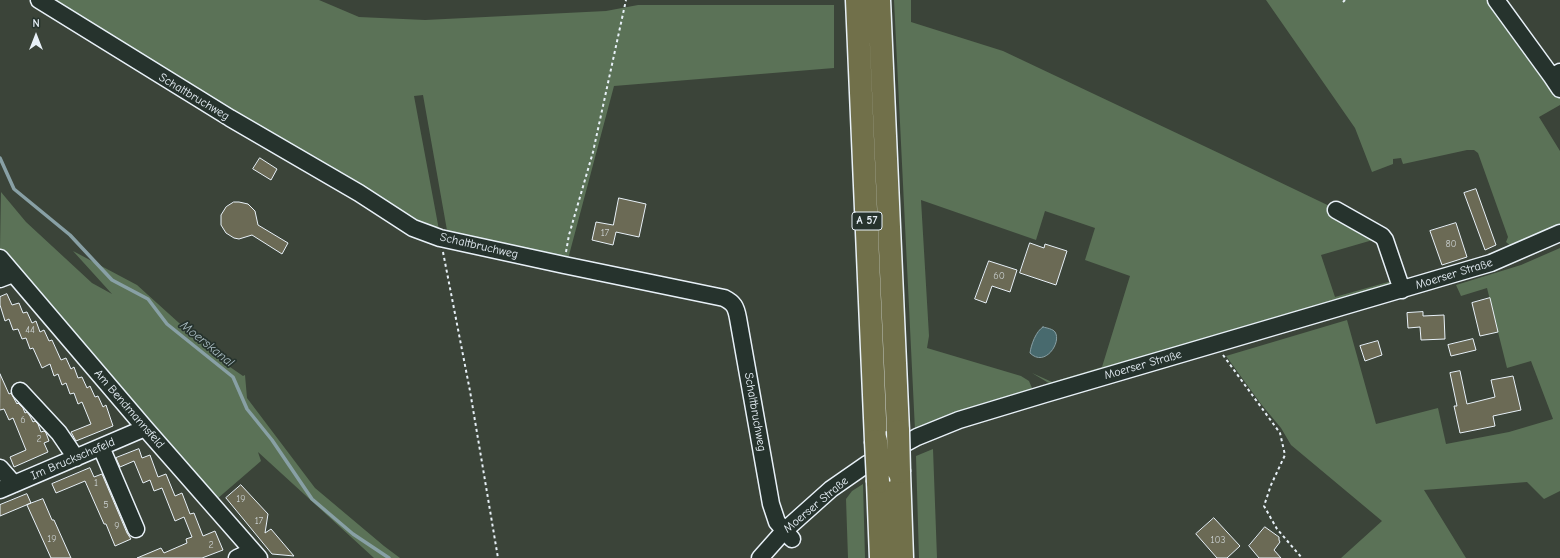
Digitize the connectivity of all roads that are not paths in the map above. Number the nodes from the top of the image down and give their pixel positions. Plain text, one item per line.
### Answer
1 (38, 0) edge
2 (857, 0) edge
3 (879, 0) edge
4 (1496, 0) edge
5 (1557, 80) edge
6 (1336, 210) dead end
7 (1560, 233) edge
8 (0, 258) edge
9 (7, 276) edge
10 (1402, 290) junction
11 (20, 391) dead end
12 (145, 428) junction
13 (100, 447) junction
14 (76, 458) junction
15 (0, 468) edge
16 (7, 487) edge
17 (136, 529) dead end
18 (788, 535) junction
19 (256, 554) edge
20 (237, 558) edge
21 (760, 558) edge
22 (881, 558) edge
23 (902, 558) edge

1 - 18 street, Schaltbruchweg
2 - 22 highway, A 57, bridge
3 - 23 highway, A 57, bridge
4 - 5 street
6 - 10 street
7 - 10 street, Moerser Straße
8 - 9 street, Am Bendmannsfeld
9 - 12 street, Am Bendmannsfeld
10 - 18 street, Moerser Straße
11 - 14 street
12 - 13 street, Im Bruckschefeld
12 - 19 street, Am Bendmannsfeld
13 - 14 street, Im Bruckschefeld
13 - 17 street
14 - 16 street, Im Bruckschefeld
15 - 16 street
18 - 21 street, Moerser Straße
19 - 20 street

